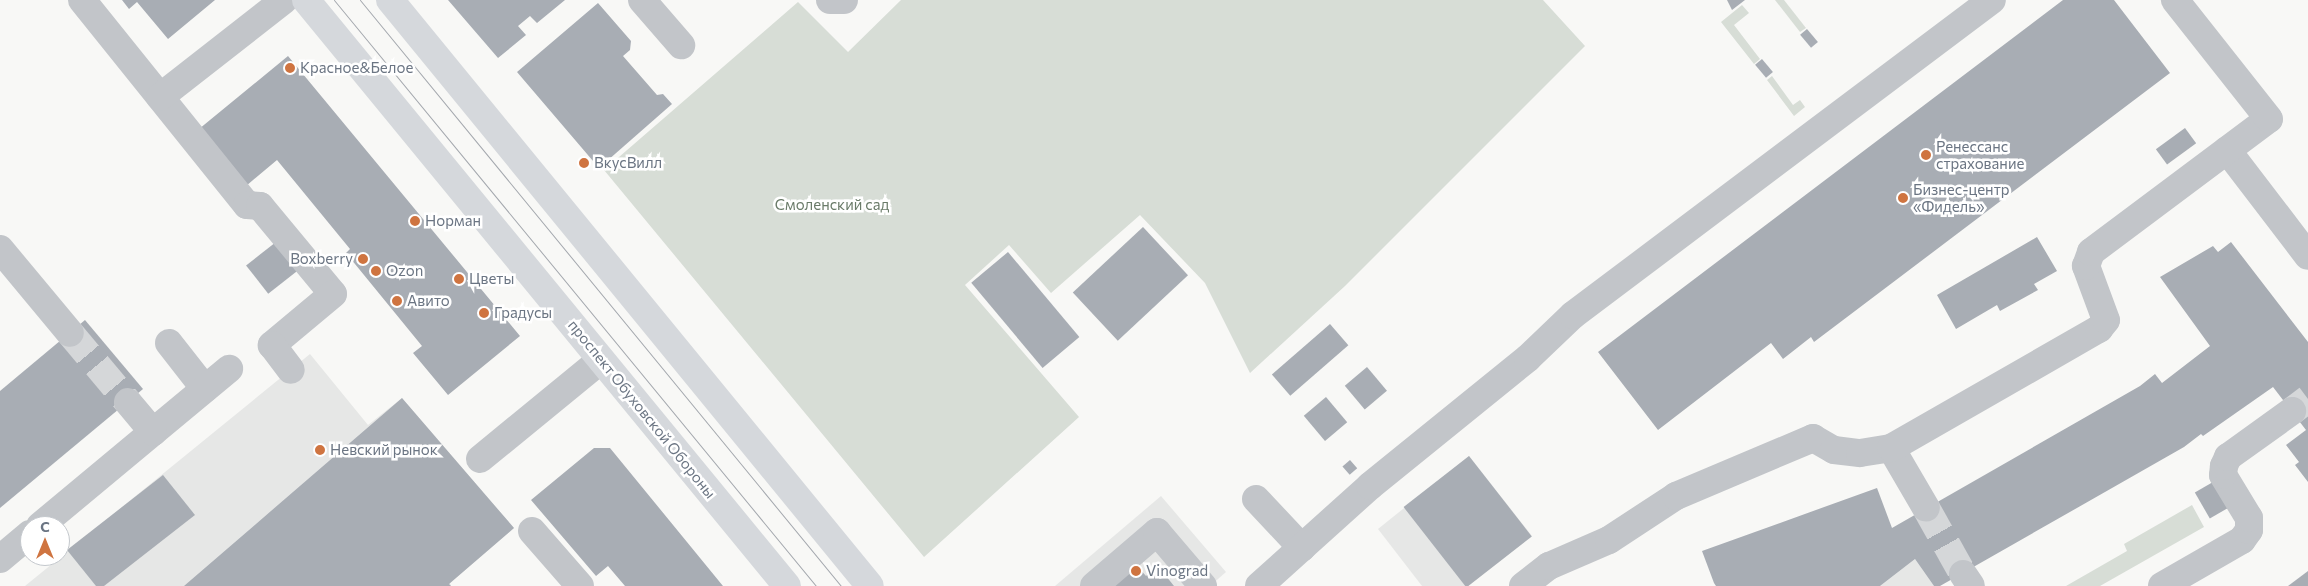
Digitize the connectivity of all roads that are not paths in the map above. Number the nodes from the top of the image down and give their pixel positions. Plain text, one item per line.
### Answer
1 (82, 0) edge
2 (284, 0) edge
3 (306, 0) edge
4 (390, 0) edge
5 (642, 0) edge
6 (830, 0) edge
7 (844, 0) edge
8 (1992, 0) edge
9 (2175, 0) edge
10 (681, 45) dead end
11 (160, 97) junction
12 (2226, 150) junction
13 (0, 249) edge
14 (2308, 256) edge
15 (70, 333) tunnel mouth
16 (169, 343) dead end
17 (601, 360) junction
18 (229, 369) dead end
19 (291, 370) dead end
20 (205, 389) junction
21 (128, 402) tunnel mouth
22 (2292, 411) tunnel mouth
23 (153, 432) junction
24 (1892, 448) junction
25 (480, 459) dead end
26 (1256, 499) dead end
27 (1926, 508) tunnel mouth
28 (52, 516) edge
29 (532, 531) dead end
30 (20, 542) edge
31 (1302, 548) junction
32 (0, 559) edge
33 (580, 586) edge
34 (787, 586) edge
35 (870, 586) edge
36 (1094, 586) edge
37 (1203, 586) edge
38 (1259, 586) edge
39 (1522, 586) edge
40 (2162, 586) edge

1 - 11 lane
2 - 11 lane
3 - 17 main road, проспект Обуховской Обороны
4 - 35 main road
5 - 10 lane
6 - 7 lane
8 - 31 lane
9 - 12 lane
11 - 19 lane
12 - 14 lane
12 - 24 lane
13 - 15 lane
16 - 20 lane
17 - 25 lane
17 - 34 main road, проспект Обуховской Обороны
18 - 20 lane
20 - 23 lane
21 - 23 lane
22 - 40 lane
23 - 28 lane
24 - 27 lane
24 - 39 lane
26 - 31 lane
29 - 33 lane
30 - 32 lane
31 - 38 lane
36 - 37 lane

